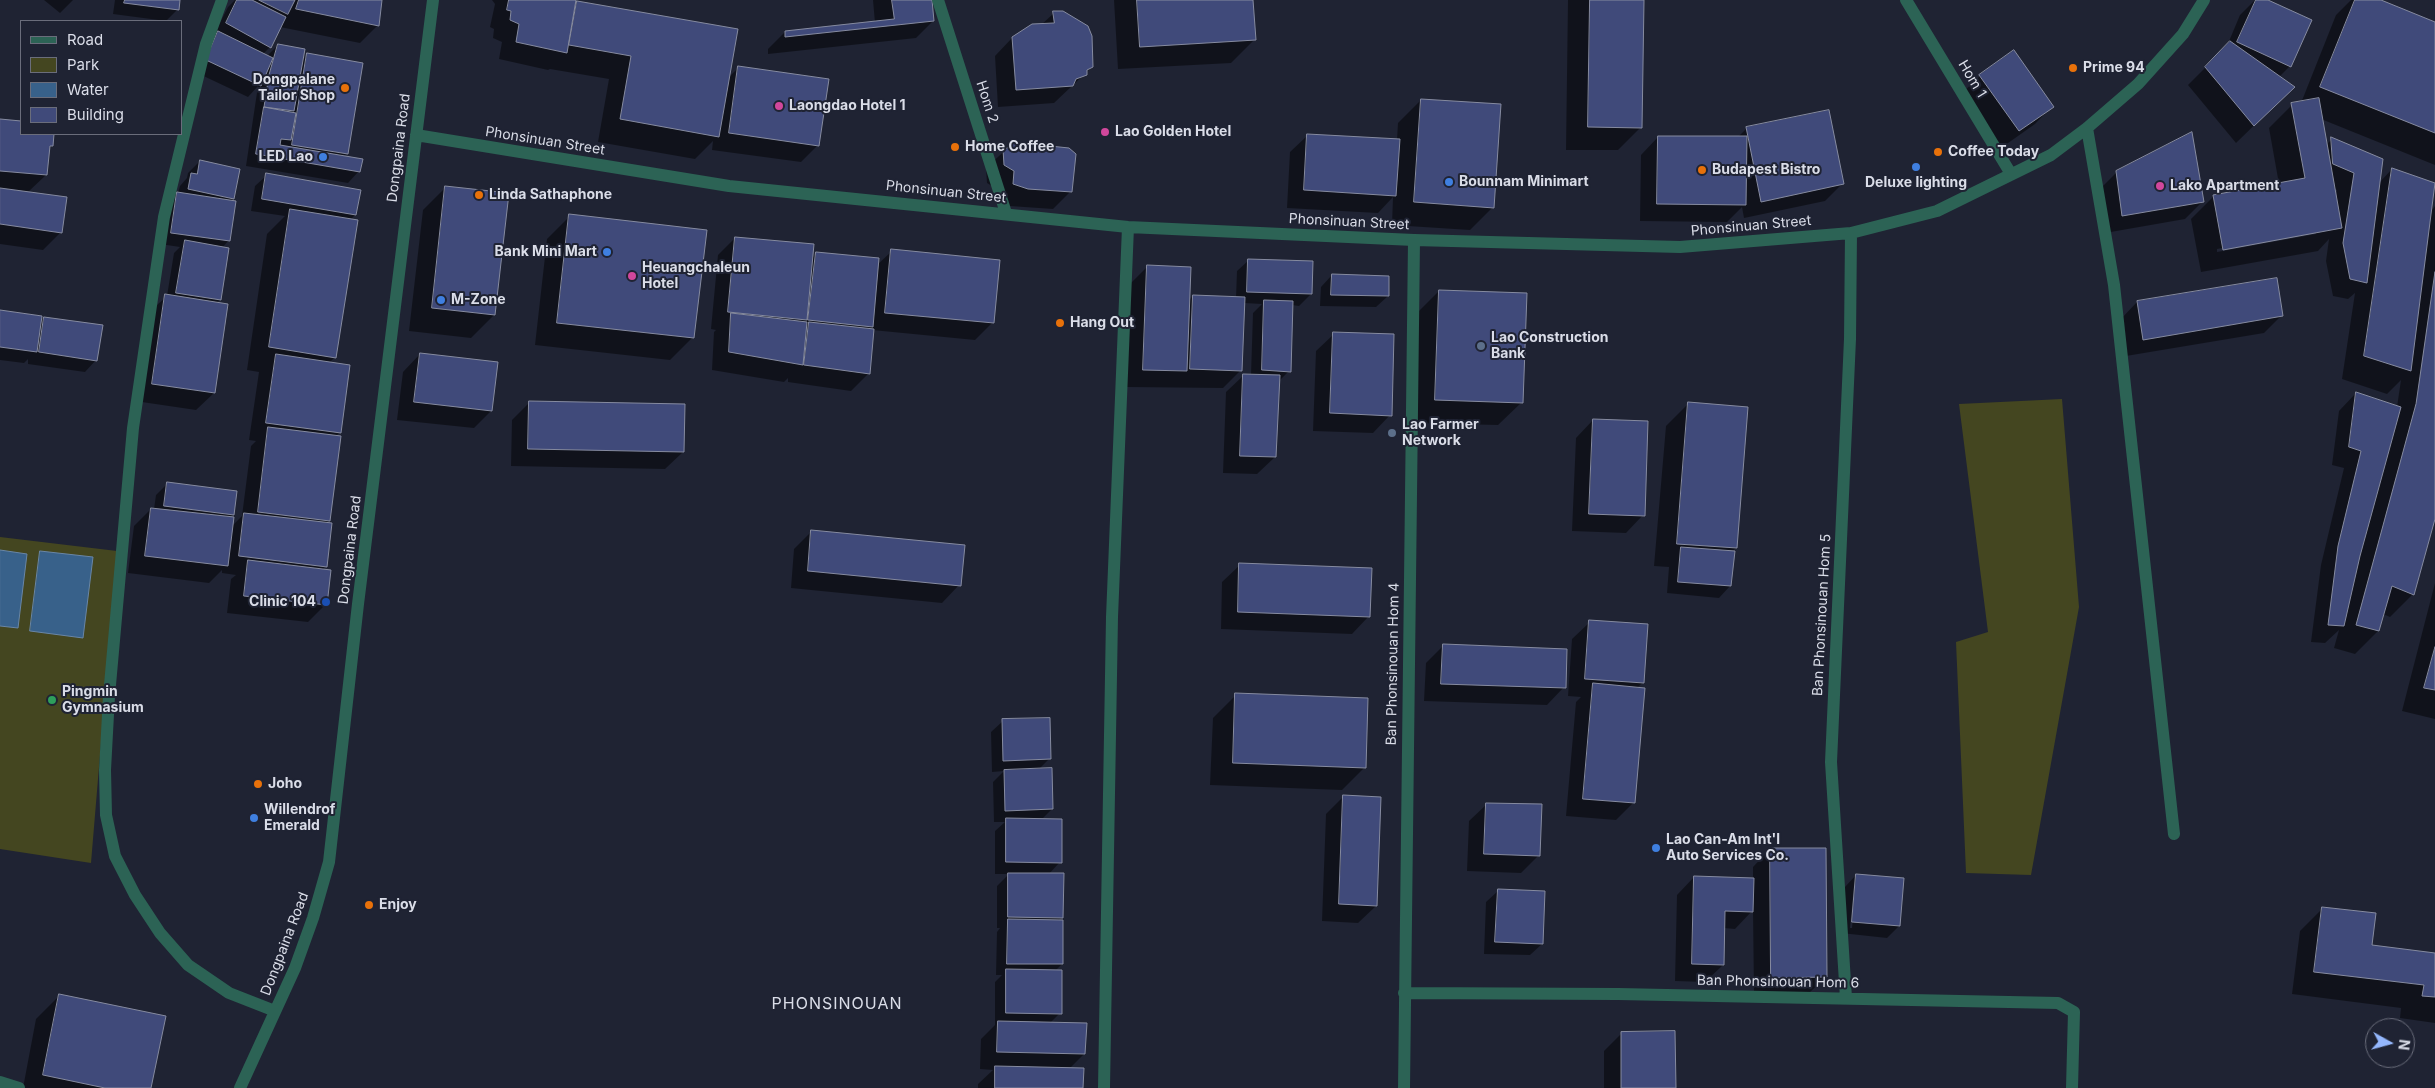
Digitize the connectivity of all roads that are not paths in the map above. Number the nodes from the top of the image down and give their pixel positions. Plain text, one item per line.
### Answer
1 (222, 0) edge
2 (433, 0) edge
3 (938, 0) edge
4 (1906, 0) edge
5 (2204, 0) edge
6 (2087, 128) junction
7 (416, 135) junction
8 (2011, 174) junction
9 (1006, 213) junction
10 (1128, 227) junction
11 (1851, 233) junction
12 (1414, 240) junction
13 (2174, 834) dead end
14 (1404, 993) junction
15 (1846, 998) junction
16 (275, 1010) junction
17 (0, 1082) edge
18 (19, 1088) edge
19 (240, 1088) edge
20 (1104, 1088) edge
21 (1404, 1088) edge
22 (2072, 1088) edge

1 - 16 street
2 - 7 street, Dongpaina Road
3 - 9 street, Hom 2
4 - 8 street, Hom 1
5 - 6 street, Phonsinuan Street
6 - 8 street, Phonsinuan Street
6 - 13 street
7 - 9 street, Phonsinuan Street
7 - 16 street, Dongpaina Road
8 - 11 street, Phonsinuan Street
9 - 10 street, Phonsinuan Street
10 - 12 street, Phonsinuan Street
10 - 20 street
11 - 12 street, Phonsinuan Street
11 - 15 street, Ban Phonsinouan Hom 5
12 - 14 street, Ban Phonsinouan Hom 4
14 - 15 street, Ban Phonsinouan Hom 6
14 - 21 street, Ban Phonsinouan Hom 4
15 - 22 street, Ban Phonsinouan Hom 6
16 - 19 street, Dongpaina Road
17 - 18 street

